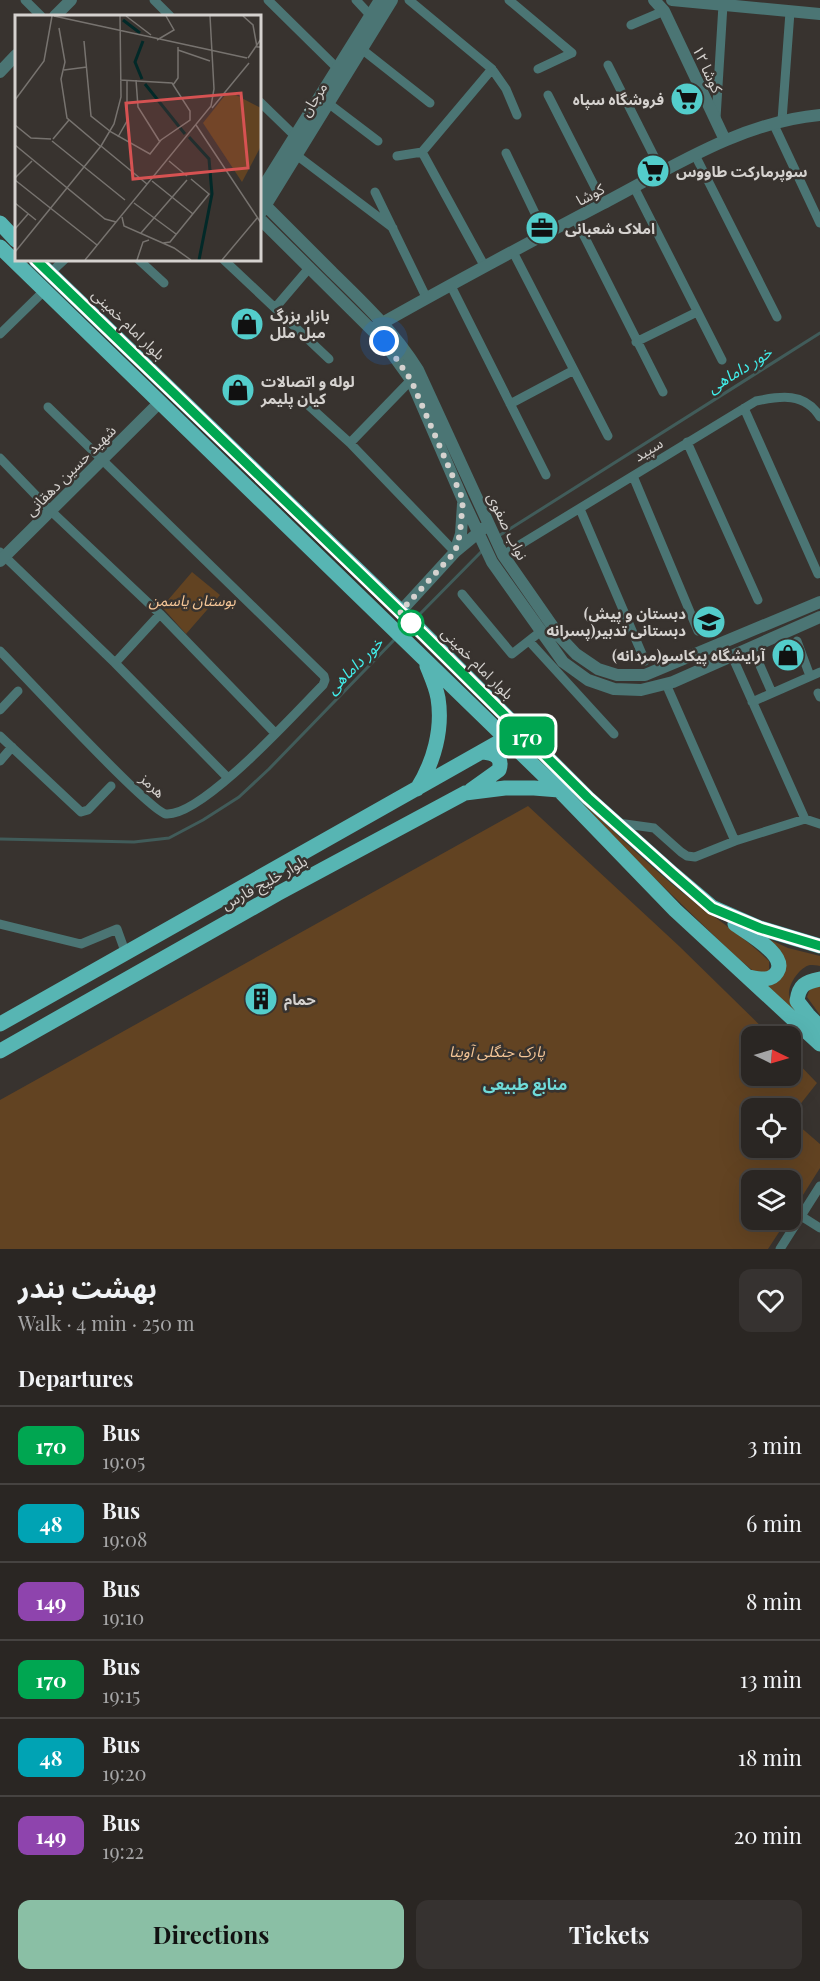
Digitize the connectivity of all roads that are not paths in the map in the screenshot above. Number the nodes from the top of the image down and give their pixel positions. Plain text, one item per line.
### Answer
1 (25, 0) edge
2 (71, 0) edge
3 (154, 0) edge
4 (268, 0) edge
5 (356, 0) edge
6 (380, 0) edge
7 (392, 0) edge
8 (409, 0) edge
9 (509, 0) edge
10 (654, 0) edge
11 (672, 0) edge
12 (754, 4) edge
13 (723, 5) junction
14 (664, 11) junction
15 (790, 12) junction
16 (820, 14) edge
17 (40, 15) edge
18 (56, 15) edge
19 (169, 15) edge
20 (370, 15) junction
21 (631, 25) dead end
22 (358, 46) junction
23 (15, 56) edge
24 (608, 65) dead end
25 (337, 68) junction
26 (492, 69) junction
27 (538, 69) dead end
28 (0, 72) edge
29 (548, 95) dead end
30 (261, 103) edge
31 (328, 103) junction
32 (430, 103) dead end
33 (268, 110) junction
34 (517, 115) dead end
35 (820, 115) edge
36 (261, 117) edge
37 (716, 121) junction
38 (777, 122) junction
39 (294, 136) junction
40 (725, 140) junction
41 (378, 141) dead end
42 (422, 152) junction
43 (506, 153) dead end
44 (295, 154) junction
45 (695, 155) junction
46 (397, 156) dead end
47 (662, 172) junction
48 (634, 187) junction
49 (261, 190) edge
50 (375, 192) dead end
51 (603, 203) junction
52 (261, 210) edge
53 (575, 219) junction
54 (0, 223) edge
55 (820, 223) edge
56 (393, 228) junction
57 (545, 234) junction
58 (15, 239) edge
59 (0, 247) edge
60 (513, 252) junction
61 (37, 261) edge
62 (63, 261) edge
63 (140, 261) edge
64 (225, 261) edge
65 (310, 267) junction
66 (485, 267) junction
67 (50, 273) junction
68 (164, 283) dead end
69 (451, 286) junction
70 (44, 291) junction
71 (427, 299) junction
72 (275, 308) junction
73 (697, 312) junction
74 (777, 316) dead end
75 (377, 326) junction
76 (0, 334) edge
77 (636, 342) junction
78 (329, 359) dead end
79 (722, 360) dead end
80 (574, 370) junction
81 (411, 380) junction
82 (663, 392) dead end
83 (160, 402) junction
84 (510, 404) junction
85 (308, 405) dead end
86 (48, 407) dead end
87 (744, 408) junction
88 (820, 417) edge
89 (608, 436) dead end
90 (687, 442) junction
91 (350, 443) junction
92 (0, 458) edge
93 (102, 459) junction
94 (546, 476) dead end
95 (633, 476) junction
96 (463, 500) junction
97 (580, 509) junction
98 (51, 510) junction
99 (490, 526) junction
100 (479, 535) junction
101 (502, 551) junction
102 (455, 552) junction
103 (1, 556) edge
104 (491, 559) junction
105 (818, 574) dead end
106 (462, 594) dead end
107 (758, 600) dead end
108 (820, 602) edge
109 (160, 614) junction
110 (402, 614) junction
111 (820, 617) edge
112 (698, 631) dead end
113 (540, 632) junction
114 (529, 641) junction
115 (797, 641) dead end
116 (725, 642) junction
117 (0, 651) edge
118 (732, 656) junction
119 (425, 661) junction
120 (645, 661) dead end
121 (759, 661) dead end
122 (115, 663) junction
123 (820, 672) edge
124 (810, 676) junction
125 (666, 684) junction
126 (18, 691) dead end
127 (772, 693) junction
128 (752, 702) junction
129 (0, 710) edge
130 (521, 730) junction
131 (275, 734) junction
132 (615, 734) dead end
133 (0, 735) edge
134 (505, 740) junction
135 (12, 747) junction
136 (483, 752) junction
137 (0, 760) edge
138 (228, 778) junction
139 (111, 786) dead end
140 (559, 790) junction
141 (416, 791) junction
142 (465, 793) junction
143 (805, 819) junction
144 (617, 823) junction
145 (820, 824) edge
146 (735, 841) junction
147 (712, 908) junction
148 (0, 924) edge
149 (820, 946) edge
150 (126, 954) junction
151 (750, 977) junction
152 (820, 979) edge
153 (0, 1024) edge
154 (820, 1027) edge
155 (820, 1044) edge
156 (0, 1051) edge
157 (820, 1186) edge
158 (801, 1216) joint
159 (820, 1228) edge
160 (792, 1230) edge
161 (780, 1249) edge

1 - 17 street
2 - 18 street
3 - 19 street
4 - 25 street
5 - 20 street
6 - 20 street, مرجان
7 - 22 street, مرجان
8 - 26 street
9 - 27 street
10 - 14 street, کوشا ۱۲
11 - 13 street
12 - 13 street
12 - 15 street
13 - 37 street
14 - 21 street
14 - 37 street, کوشا ۱۲
15 - 16 street
15 - 38 street
20 - 22 street, مرجان
22 - 25 street, مرجان
22 - 31 street, مرجان
22 - 32 street
23 - 28 street
24 - 47 street
25 - 39 street, مرجان
26 - 34 street
26 - 42 street
29 - 51 street
30 - 33 street
31 - 41 street
31 - 44 street, مرجان
33 - 36 street
33 - 39 street
35 - 38 street, کوشا
37 - 40 street, کوشا ۱۲
38 - 40 street, کوشا
38 - 55 street
39 - 49 street, مرجان
40 - 45 street, کوشا
42 - 46 street
42 - 66 street
43 - 57 street
44 - 52 street, مرجان
44 - 56 street
45 - 47 street, کوشا
45 - 74 street
47 - 48 street, کوشا
48 - 51 street, کوشا
48 - 73 street
50 - 56 street
51 - 53 street, کوشا
52 - 65 street, نواب صفوی
52 - 75 street, نواب صفوی
53 - 57 street, کوشا
53 - 77 street
54 - 58 main road
56 - 71 street
57 - 60 street, کوشا
59 - 70 main road
60 - 66 street, کوشا
60 - 80 street
61 - 67 main road, بلوار امام خمینی
62 - 67 street
63 - 68 street
64 - 72 street
65 - 72 street
65 - 75 street, نواب صفوی
66 - 69 street, کوشا
67 - 110 main road, بلوار امام خمینی
69 - 71 street, کوشا
69 - 84 street
70 - 76 street
70 - 83 main road
71 - 75 street, کوشا
72 - 78 street
73 - 77 street
73 - 79 street
75 - 81 street, نواب صفوی
75 - 99 street, نواب صفوی
77 - 82 street
80 - 84 street
80 - 89 street
81 - 91 street
81 - 96 street, نواب صفوی
83 - 93 street, شهید حسین دهقانی
83 - 119 main road
84 - 94 street
85 - 91 street
86 - 93 street
87 - 88 street, سپید
87 - 90 street, سپید
87 - 105 street
90 - 95 street, سپید
90 - 107 street
91 - 102 street
92 - 98 street
93 - 98 street, شهید حسین دهقانی
93 - 131 street, هرمز
95 - 97 street, سپید
95 - 112 street
96 - 100 street, نواب صفوی
96 - 102 street
97 - 101 street, سپید
97 - 120 street
98 - 103 street, شهید حسین دهقانی
98 - 109 street
99 - 100 street
99 - 101 street, نواب صفوی
100 - 102 street
100 - 104 street, نواب صفوی
101 - 104 street
101 - 116 street, نواب صفوی
102 - 110 street
103 - 122 street
104 - 113 street, نواب صفوی
106 - 114 street
108 - 116 street, نواب صفوی
109 - 122 street
109 - 131 street
110 - 130 main road, بلوار امام خمینی
111 - 118 street, نواب صفوی
113 - 114 street
113 - 125 street, نواب صفوی
114 - 132 street
115 - 124 street
116 - 118 street
117 - 138 street, هرمز
118 - 125 street, نواب صفوی
118 - 128 street
119 - 134 main road
119 - 141 main road
121 - 127 street
122 - 138 street
123 - 124 street
124 - 127 street
125 - 146 street
126 - 129 street
127 - 128 street
128 - 143 street
130 - 134 main road, بلوار خلیج فارس
130 - 144 main road, بلوار امام خمینی
131 - 138 street, هرمز
133 - 135 street
134 - 136 main road, بلوار خلیج فارس
134 - 140 main road
135 - 137 street
135 - 139 street
136 - 141 main road, بلوار خلیج فارس
136 - 142 main road
140 - 142 main road, بلوار خلیج فارس
140 - 151 main road
141 - 150 main road, بلوار خلیج فارس
142 - 156 main road, بلوار خلیج فارس
143 - 145 street
143 - 146 street
144 - 146 street
144 - 147 main road, بلوار امام خمینی
147 - 149 main road, بلوار امام خمینی
147 - 151 main road
148 - 150 street
150 - 153 main road, بلوار خلیج فارس
151 - 155 main road
152 - 154 main road
157 - 158 street
158 - 159 street
160 - 161 street

